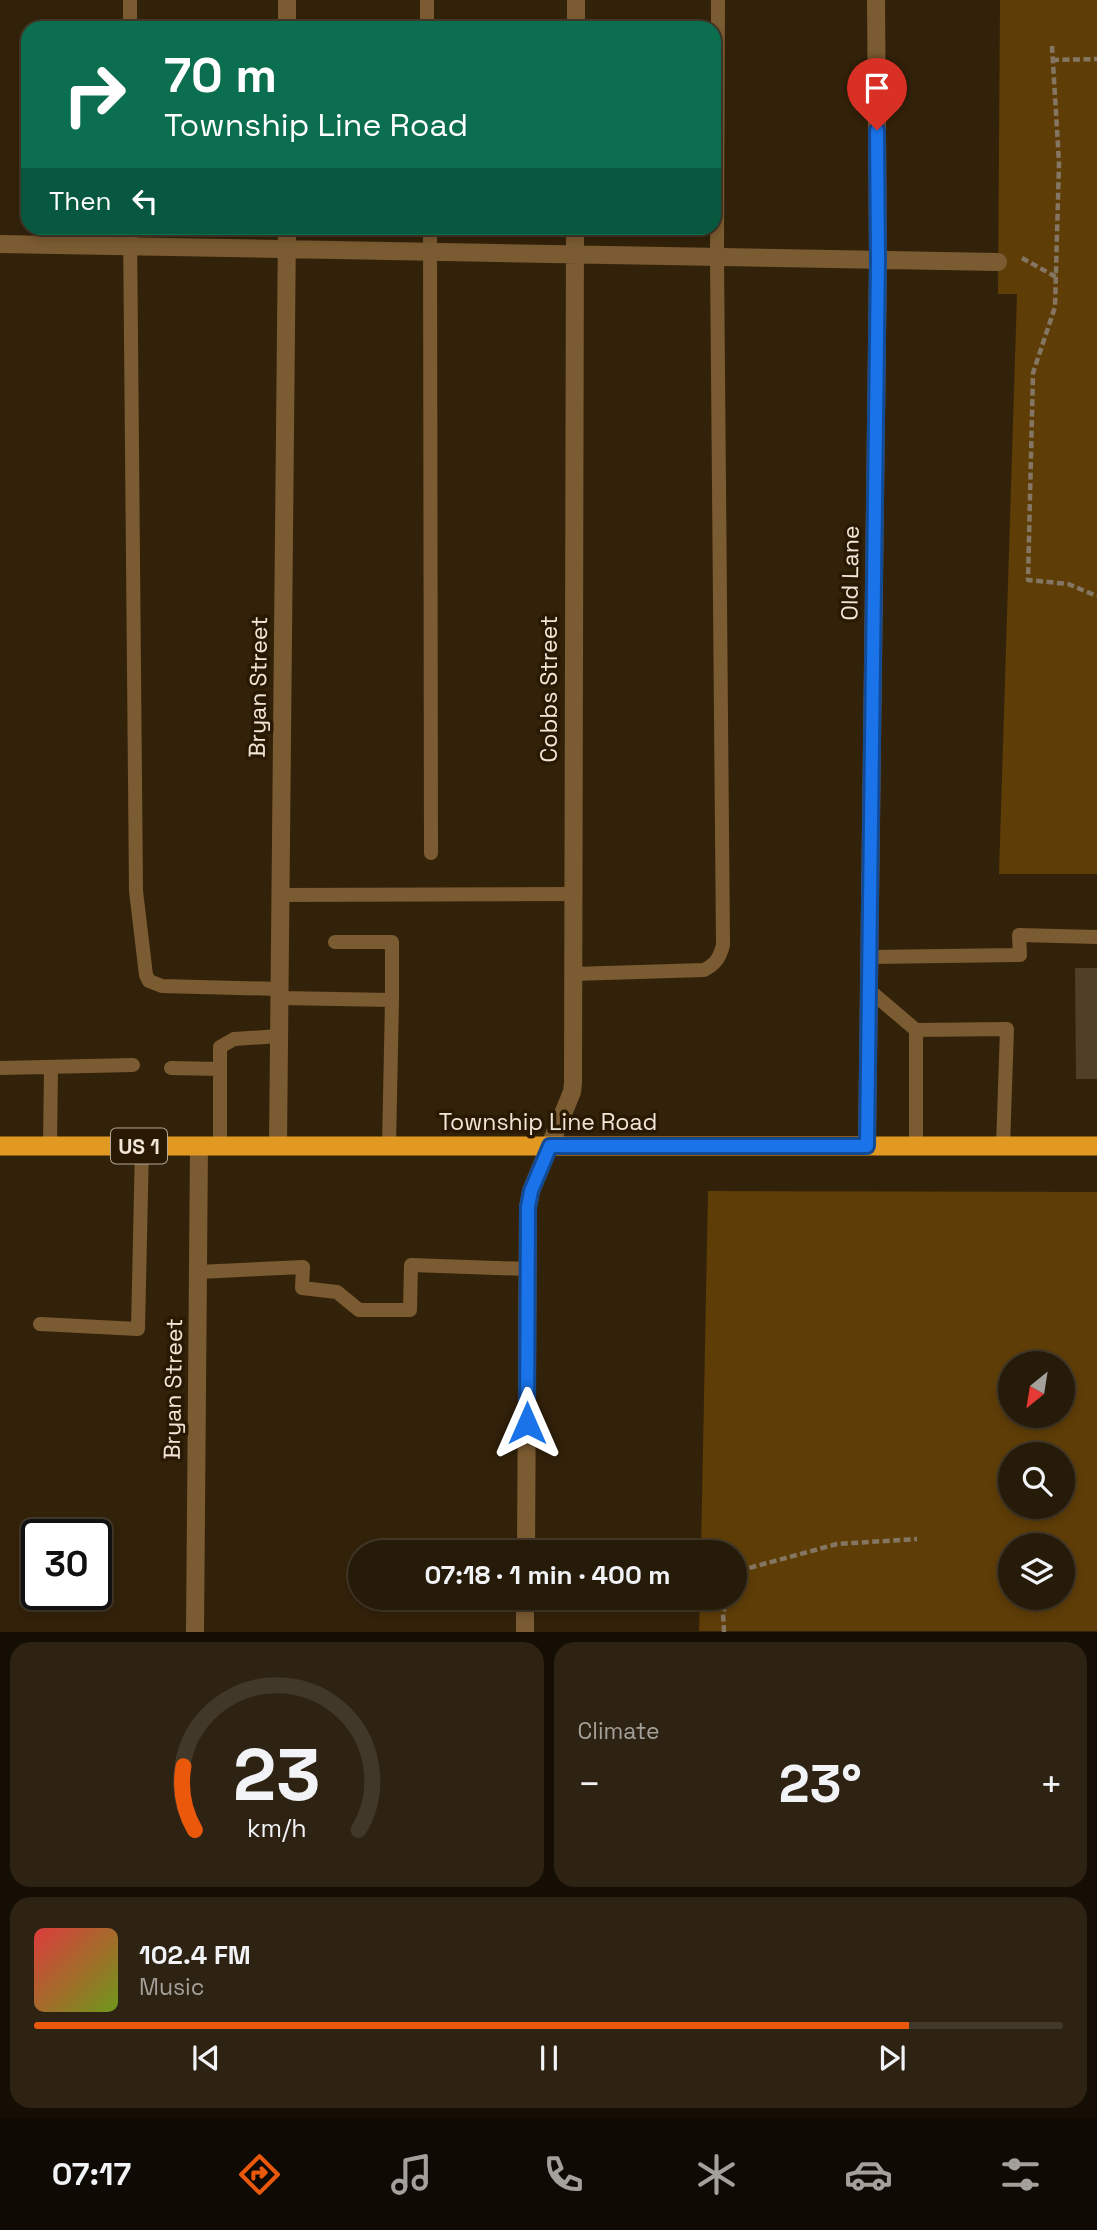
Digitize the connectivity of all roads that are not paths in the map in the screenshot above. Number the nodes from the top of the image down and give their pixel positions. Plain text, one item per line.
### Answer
1 (130, 0) edge
2 (287, 0) edge
3 (427, 0) edge
4 (576, 0) edge
5 (718, 0) edge
6 (876, 0) edge
7 (130, 21) edge
8 (287, 21) edge
9 (427, 21) edge
10 (576, 21) edge
11 (718, 21) edge
12 (130, 235) edge
13 (287, 235) edge
14 (430, 235) edge
15 (575, 235) edge
16 (717, 235) edge
17 (0, 244) edge
18 (130, 247) junction
19 (287, 250) junction
20 (431, 252) junction
21 (574, 255) junction
22 (717, 257) junction
23 (878, 260) junction
24 (998, 262) dead end
25 (431, 853) dead end
26 (573, 894) junction
27 (281, 895) junction
28 (1097, 937) edge
29 (335, 942) dead end
30 (870, 957) junction
31 (573, 974) junction
32 (869, 990) junction
33 (280, 993) junction
34 (392, 1000) junction
35 (916, 1030) junction
36 (279, 1036) junction
37 (133, 1065) dead end
38 (51, 1067) junction
39 (0, 1068) edge
40 (172, 1068) dead end
41 (219, 1069) junction
42 (0, 1146) edge
43 (50, 1146) junction
44 (142, 1146) junction
45 (199, 1146) junction
46 (220, 1146) junction
47 (278, 1146) junction
48 (389, 1146) junction
49 (550, 1146) junction
50 (867, 1146) junction
51 (916, 1146) junction
52 (1003, 1146) junction
53 (1097, 1146) edge
54 (528, 1269) junction
55 (198, 1272) junction
56 (40, 1324) dead end
57 (526, 1540) edge
58 (525, 1610) edge
59 (195, 1632) edge
60 (525, 1632) edge

1 - 7 lane
2 - 8 street
3 - 9 lane
4 - 10 street
5 - 11 lane
6 - 23 street, Old Lane
12 - 18 lane
13 - 19 street, Bryan Street
14 - 20 lane
15 - 21 street, Cobbs Street
16 - 22 lane
17 - 18 street
18 - 19 street
18 - 33 lane
19 - 20 street
19 - 27 street, Bryan Street
20 - 21 street
20 - 25 lane
21 - 22 street
21 - 26 street, Cobbs Street
22 - 23 street
22 - 31 lane
23 - 24 street
23 - 30 street, Old Lane
26 - 27 lane
26 - 31 street, Cobbs Street
27 - 33 street, Bryan Street
28 - 30 lane
29 - 34 lane
30 - 32 street, Old Lane
31 - 49 street, Cobbs Street
32 - 35 lane
32 - 50 street, Old Lane
33 - 34 lane
33 - 36 street, Bryan Street
34 - 48 lane
35 - 51 lane
35 - 52 lane
36 - 41 lane
36 - 47 street, Bryan Street
37 - 38 lane
38 - 39 lane
38 - 43 lane
40 - 41 lane
41 - 46 lane
42 - 43 highway, Township Line Road / US 1
43 - 44 highway, Township Line Road / US 1
44 - 45 highway, Township Line Road / US 1
44 - 56 lane
45 - 46 highway, Township Line Road / US 1
45 - 55 street, Bryan Street
46 - 47 highway, Township Line Road / US 1
47 - 48 highway, Township Line Road / US 1
48 - 49 highway, Township Line Road / US 1
49 - 50 highway, Township Line Road / US 1
49 - 54 street, Cobbs Street
50 - 51 highway, Township Line Road / US 1
51 - 52 highway, Township Line Road / US 1
52 - 53 highway, Township Line Road / US 1
54 - 55 lane
54 - 57 street, Cobbs Street
55 - 59 street, Bryan Street
58 - 60 street

